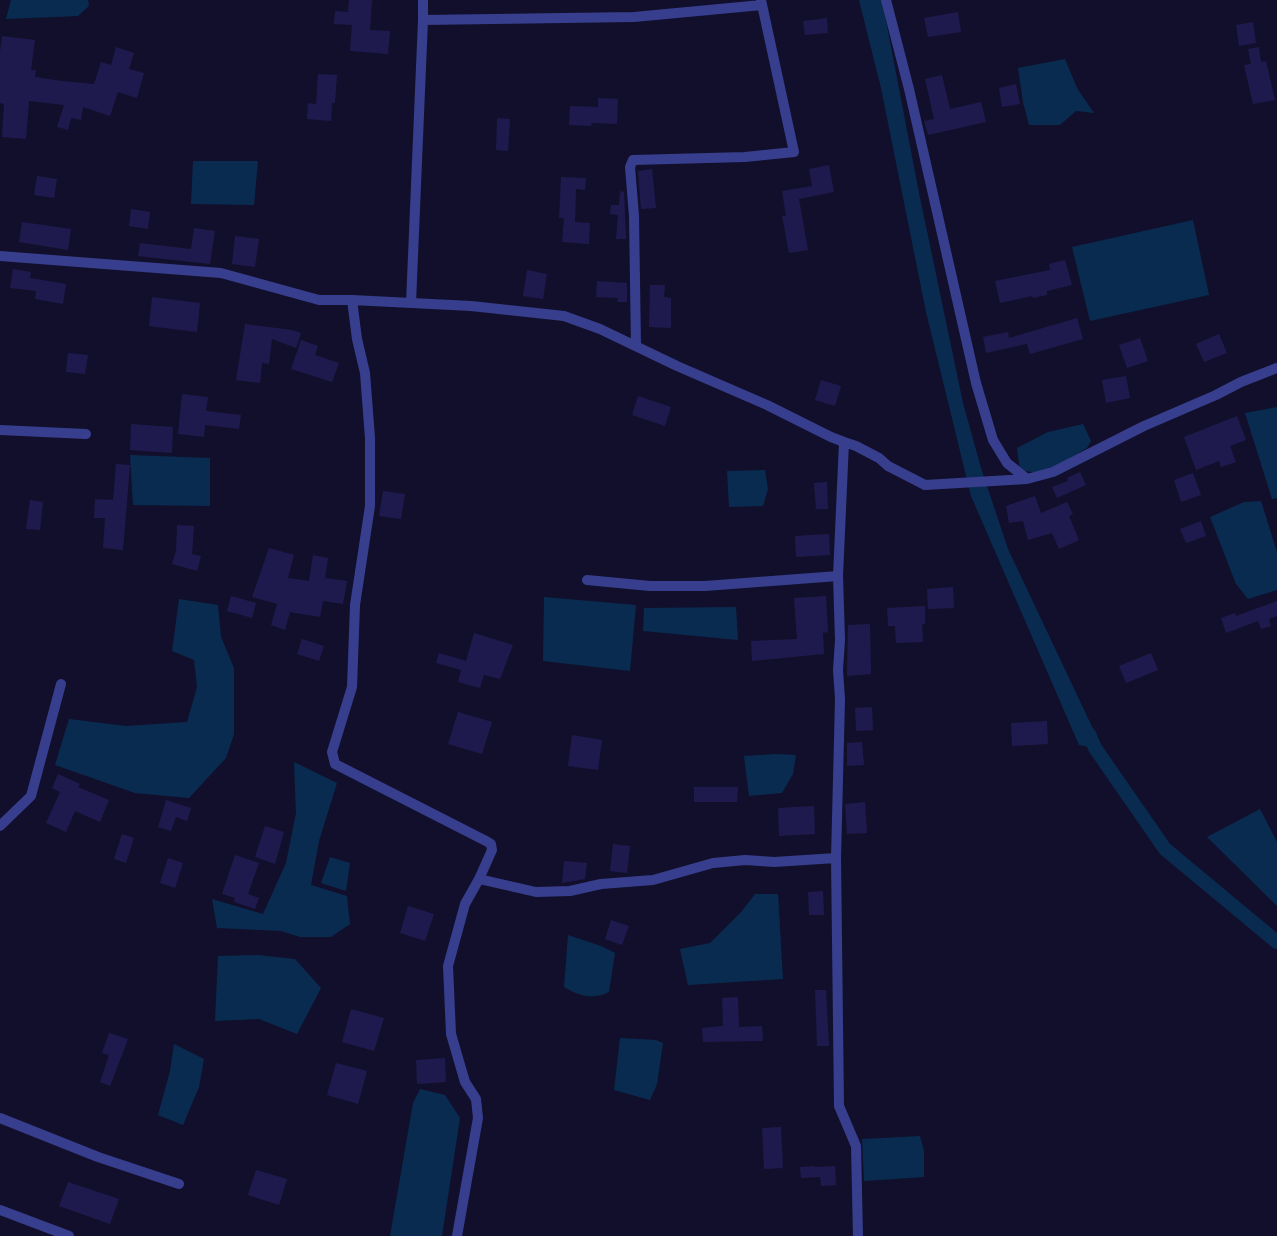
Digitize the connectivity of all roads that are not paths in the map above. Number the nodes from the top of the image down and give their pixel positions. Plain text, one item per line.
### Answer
1 (423, 0) edge
2 (886, 0) edge
3 (761, 3) edge
4 (423, 20) junction
5 (0, 256) edge
6 (352, 300) junction
7 (411, 303) junction
8 (636, 346) junction
9 (1277, 368) edge
10 (0, 430) edge
11 (86, 434) dead end
12 (844, 442) junction
13 (1027, 479) junction
14 (838, 576) junction
15 (587, 580) dead end
16 (61, 684) dead end
17 (0, 826) edge
18 (836, 858) junction
19 (479, 879) junction
20 (0, 1118) edge
21 (179, 1184) dead end
22 (0, 1210) edge
23 (69, 1236) edge
24 (457, 1236) edge
25 (858, 1236) edge

1 - 4 street
2 - 13 street
3 - 4 street
3 - 8 street
4 - 7 street
5 - 6 street
6 - 7 street
6 - 19 street
7 - 8 street
8 - 12 street
9 - 13 street
10 - 11 street
12 - 13 street
12 - 14 street
14 - 15 street
14 - 18 street
16 - 17 street
18 - 19 street
18 - 25 street
19 - 24 street
20 - 21 street
22 - 23 street

